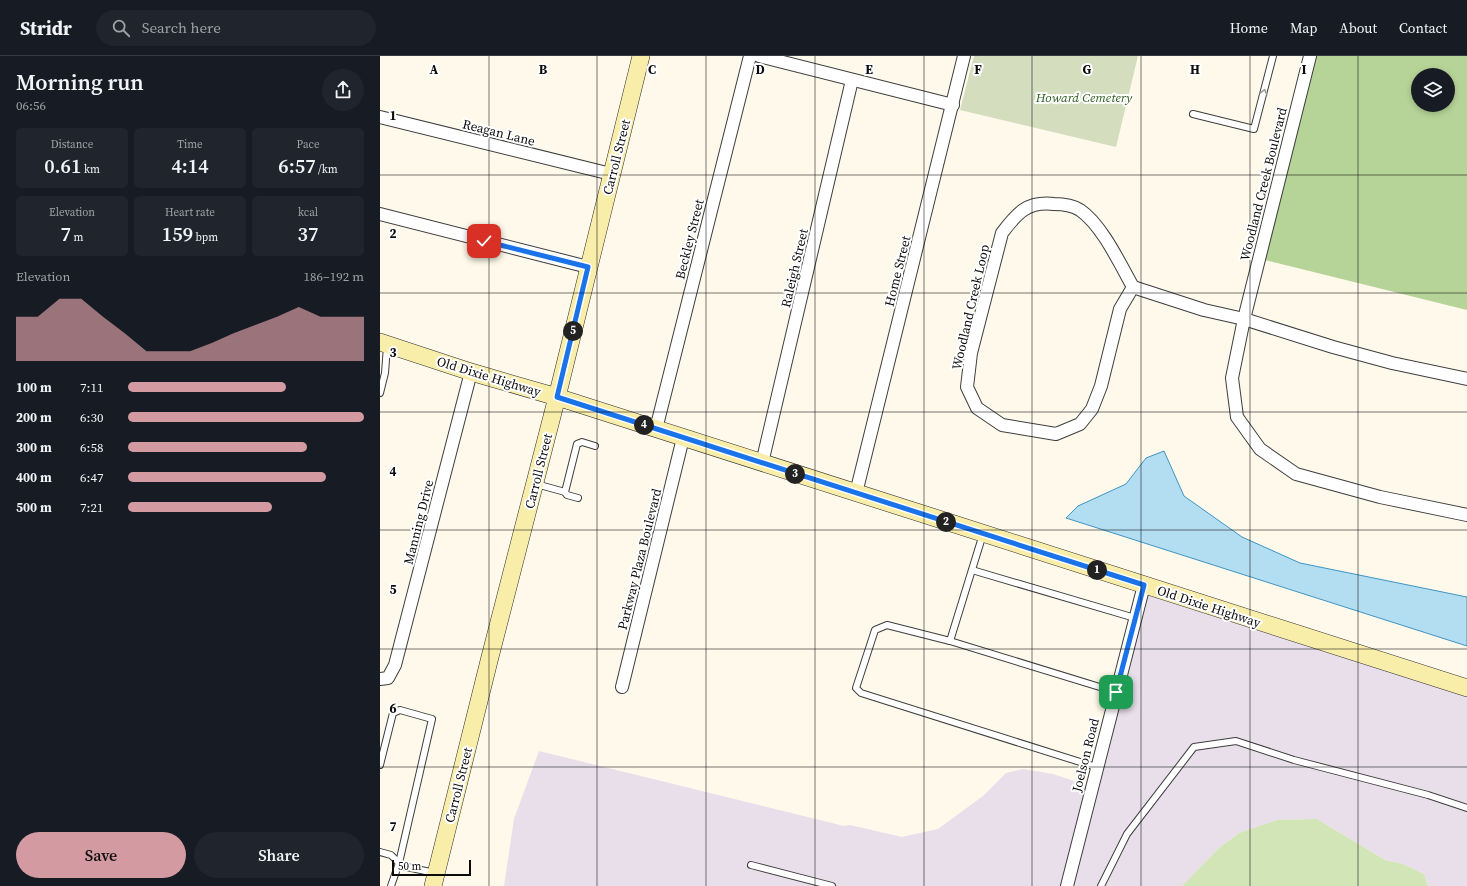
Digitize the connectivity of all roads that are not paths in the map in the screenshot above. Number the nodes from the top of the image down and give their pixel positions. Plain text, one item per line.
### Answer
1 (640, 56) edge
2 (750, 56) edge
3 (759, 56) edge
4 (964, 56) edge
5 (1273, 56) edge
6 (1310, 56) edge
7 (852, 80) junction
8 (953, 105) junction
9 (1193, 114) dead end
10 (380, 117) edge
11 (611, 174) junction
12 (380, 214) edge
13 (588, 267) junction
14 (1133, 287) junction
15 (1244, 319) junction
16 (383, 343) edge
17 (383, 370) edge
18 (471, 372) junction
19 (1467, 379) edge
20 (380, 393) edge
21 (557, 397) junction
22 (656, 429) junction
23 (683, 438) junction
24 (595, 446) dead end
25 (762, 463) junction
26 (534, 484) junction
27 (565, 492) junction
28 (856, 493) junction
29 (578, 498) dead end
30 (1467, 515) edge
31 (983, 534) junction
32 (972, 570) junction
33 (1144, 585) junction
34 (1135, 618) junction
35 (950, 641) junction
36 (384, 678) edge
37 (622, 687) dead end
38 (1467, 688) edge
39 (1116, 692) junction
40 (380, 765) edge
41 (1096, 767) junction
42 (1467, 808) edge
43 (380, 852) edge
44 (399, 863) junction
45 (751, 865) dead end
46 (435, 880) edge
47 (391, 886) edge
48 (832, 886) edge
49 (1067, 886) edge
50 (1101, 886) edge

1 - 11 street, Carroll Street
2 - 22 street, Beckley Street
3 - 7 street
4 - 8 street, Home Street
9 -> 5 lane
6 - 15 street, Woodland Creek Boulevard
7 - 8 street
7 - 25 street, Raleigh Street
8 - 28 street, Home Street
10 - 11 street, Reagan Lane
11 - 13 street, Carroll Street
12 - 13 street
13 - 21 street, Carroll Street
14 - 14 street, Woodland Creek Loop
14 - 15 street
15 - 19 street
15 - 30 street, Woodland Creek Boulevard
16 - 17 lane
16 - 18 street, Old Dixie Highway
17 - 20 lane
18 - 21 street, Old Dixie Highway
18 - 36 street, Manning Drive
21 - 22 street, Old Dixie Highway
21 - 26 street, Carroll Street
22 - 23 street, Old Dixie Highway
23 - 25 street, Old Dixie Highway
23 - 37 street, Parkway Plaza Boulevard
24 - 27 lane
25 - 28 street, Old Dixie Highway
26 - 27 lane
26 - 46 street, Carroll Street
27 - 29 lane
28 - 31 street, Old Dixie Highway
31 - 32 lane
31 - 33 street, Old Dixie Highway
32 - 34 lane
32 - 35 lane
33 - 34 street, Joelson Road
33 - 38 street, Old Dixie Highway
34 - 39 street, Joelson Road
35 - 39 lane
35 - 41 lane
39 - 41 street, Joelson Road
40 - 44 lane
41 - 49 street, Joelson Road
42 - 50 lane
43 - 44 lane
44 - 46 lane
44 - 47 lane
45 - 48 lane

